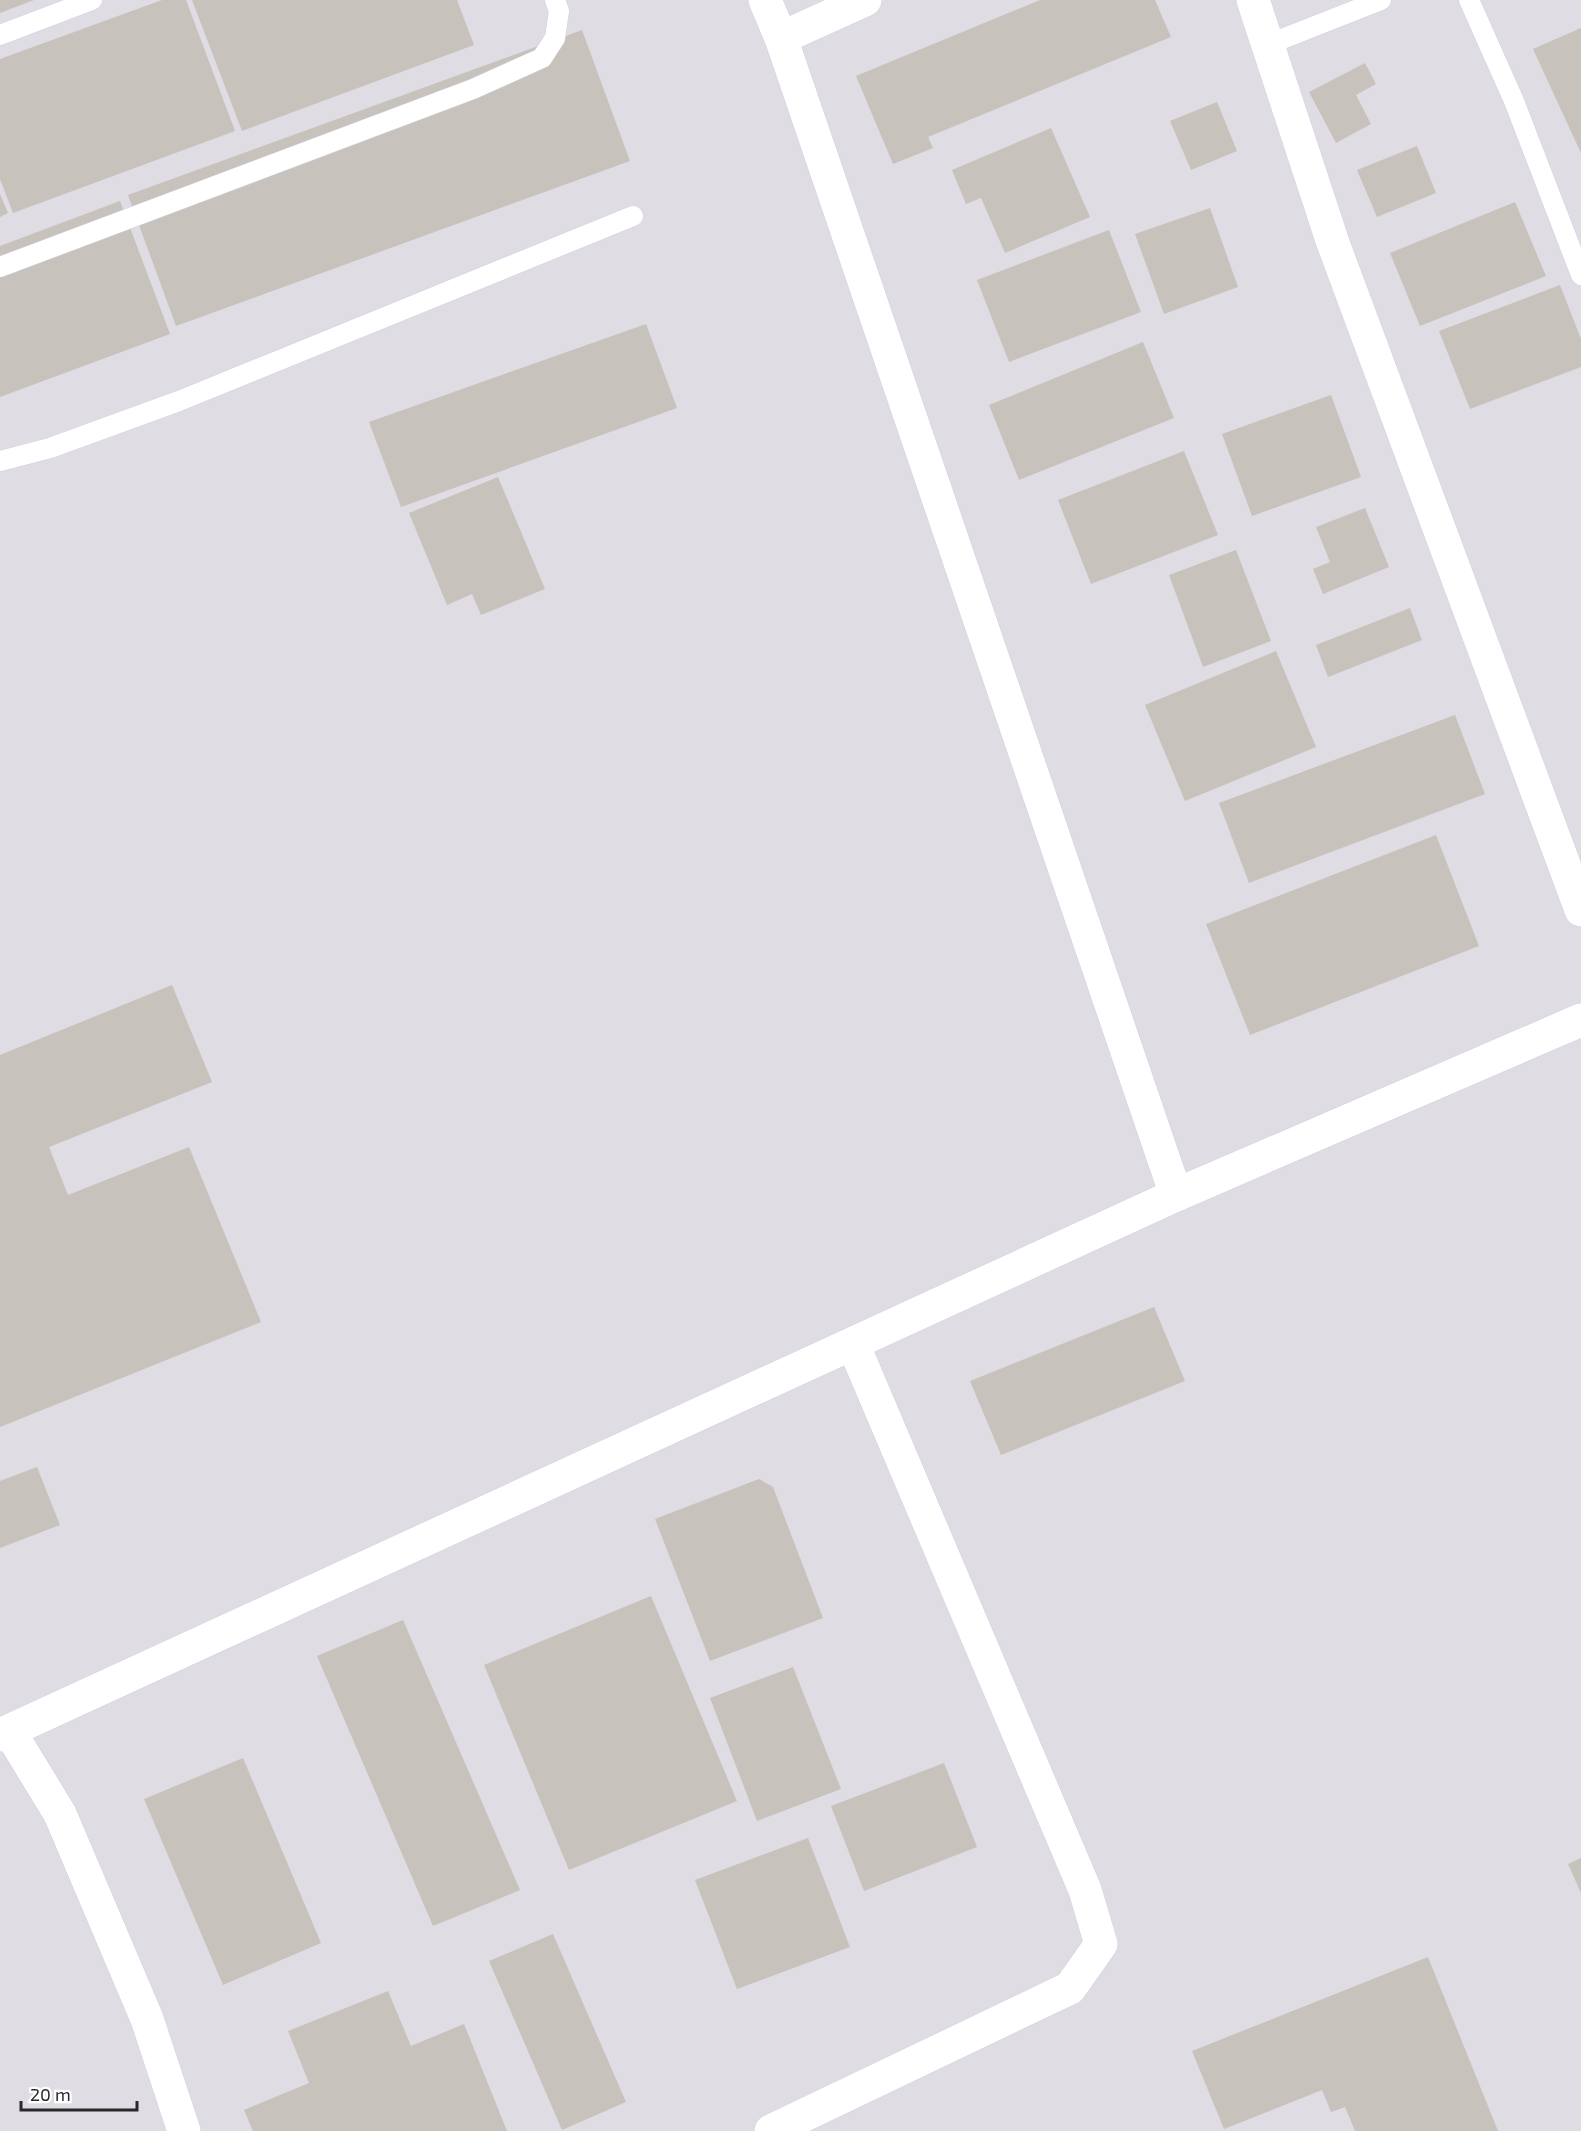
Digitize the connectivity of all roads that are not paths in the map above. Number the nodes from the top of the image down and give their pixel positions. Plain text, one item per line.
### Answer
1 (92, 0) edge
2 (555, 0) edge
3 (765, 0) edge
4 (865, 0) edge
5 (1253, 0) edge
6 (1382, 0) edge
7 (1469, 0) edge
8 (0, 35) edge
9 (781, 38) junction
10 (1268, 45) junction
11 (633, 216) dead end
12 (0, 267) edge
13 (1581, 275) edge
14 (0, 462) edge
15 (1581, 910) edge
16 (1581, 1020) edge
17 (1176, 1195) junction
18 (854, 1344) junction
19 (5, 1733) edge
20 (184, 2131) edge
21 (771, 2131) edge

1 - 8 lane
2 - 12 lane
3 - 9 street
4 - 9 street
5 - 10 street
6 - 10 lane
7 - 13 lane
9 - 17 street
10 - 15 street
11 - 14 lane
16 - 17 street
17 - 18 street
18 - 19 street
18 - 21 street
19 - 20 street

